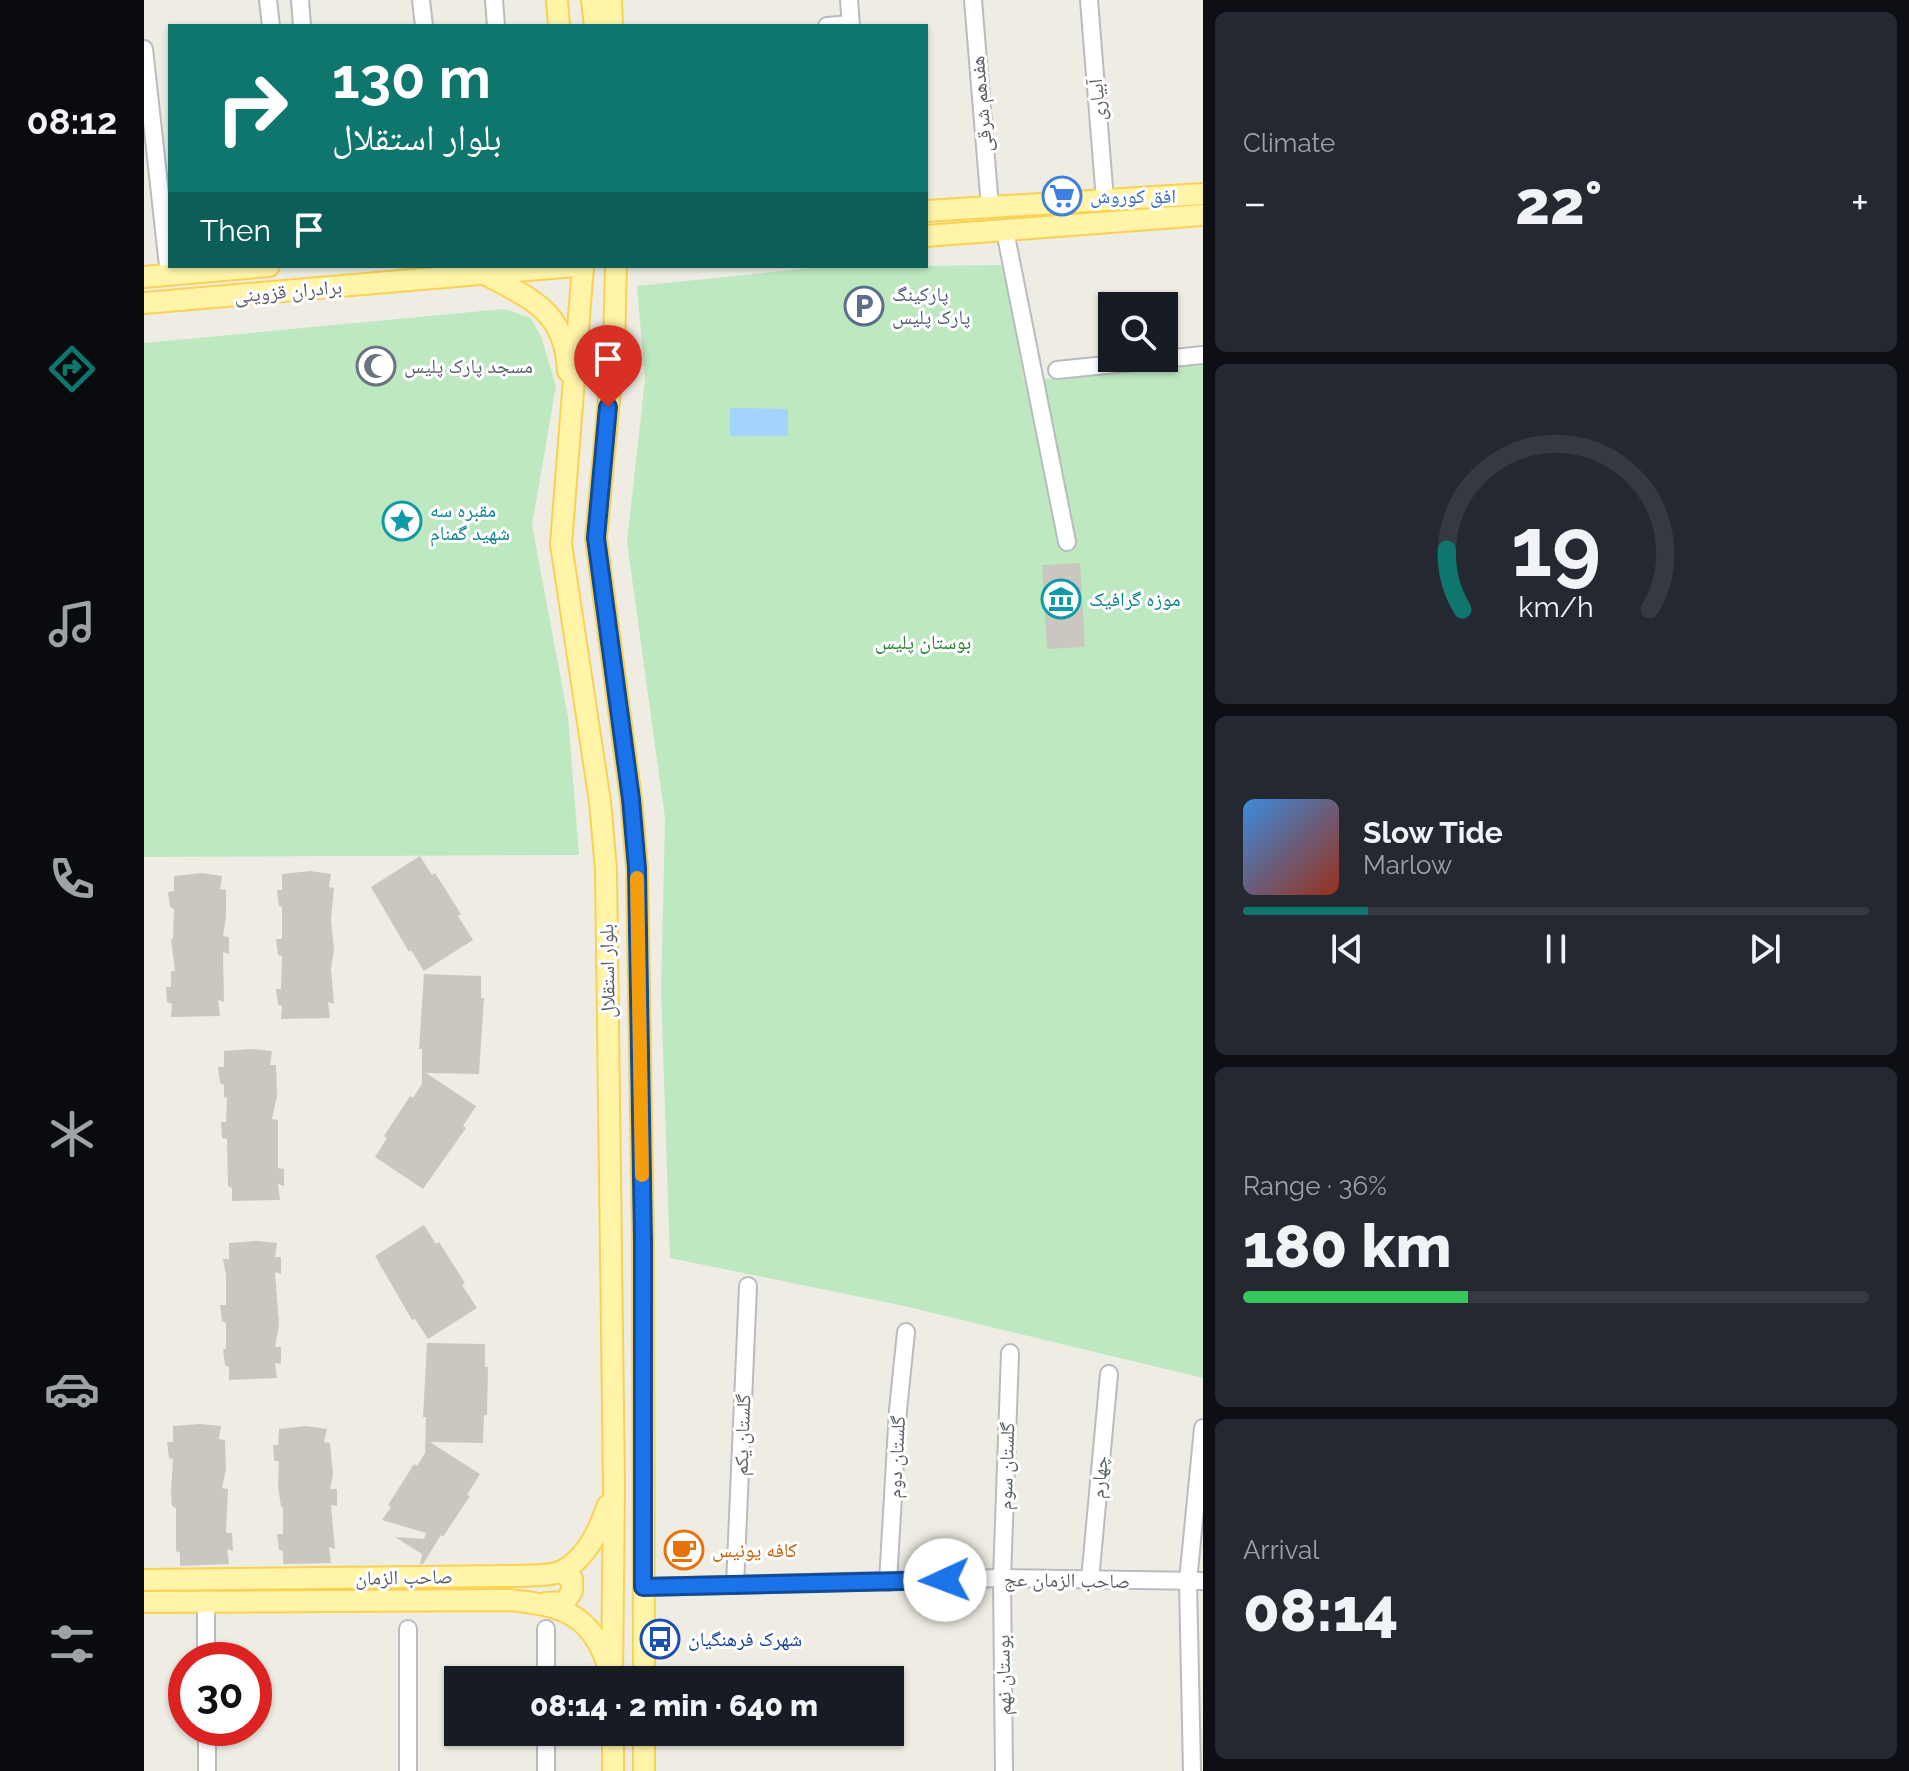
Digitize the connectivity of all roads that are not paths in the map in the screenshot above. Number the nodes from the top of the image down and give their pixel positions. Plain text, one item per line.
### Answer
1 (268, 0) edge
2 (300, 0) edge
3 (421, 0) edge
4 (494, 0) edge
5 (557, 0) edge
6 (571, 0) edge
7 (592, 0) edge
8 (611, 0) edge
9 (849, 0) edge
10 (973, 0) edge
11 (1089, 0) edge
12 (271, 24) edge
13 (302, 24) edge
14 (424, 24) edge
15 (496, 24) edge
16 (559, 24) edge
17 (573, 24) edge
18 (595, 24) edge
19 (612, 24) edge
20 (851, 24) edge
21 (144, 49) edge
22 (1203, 194) edge
23 (1105, 200) junction
24 (990, 207) junction
25 (928, 211) edge
26 (1203, 215) edge
27 (1005, 231) junction
28 (928, 236) edge
29 (168, 266) edge
30 (168, 268) edge
31 (247, 268) edge
32 (549, 268) edge
33 (583, 268) edge
34 (616, 268) edge
35 (483, 273) junction
36 (169, 275) junction
37 (144, 277) edge
38 (144, 303) edge
39 (1203, 355) edge
40 (1057, 370) dead end
41 (570, 427) junction
42 (1067, 542) dead end
43 (748, 1286) dead end
44 (906, 1332) dead end
45 (1010, 1353) dead end
46 (1109, 1374) dead end
47 (1203, 1428) edge
48 (614, 1486) junction
49 (560, 1572) junction
50 (1002, 1578) junction
51 (144, 1580) edge
52 (1090, 1580) junction
53 (1195, 1581) edge
54 (888, 1582) junction
55 (735, 1585) junction
56 (643, 1587) junction
57 (144, 1602) edge
58 (206, 1602) junction
59 (546, 1603) junction
60 (408, 1629) dead end
61 (546, 1629) dead end
62 (206, 1642) edge
63 (546, 1666) edge
64 (607, 1666) edge
65 (612, 1666) edge
66 (644, 1666) edge
67 (207, 1746) edge
68 (546, 1746) edge
69 (613, 1746) edge
70 (644, 1746) edge
71 (207, 1771) edge
72 (408, 1771) edge
73 (546, 1771) edge
74 (613, 1771) edge
75 (644, 1771) edge
76 (1004, 1771) edge
77 (1192, 1771) edge

1 - 12 street
2 - 13 street
3 - 14 street
4 - 15 street
5 - 16 main road
6 - 17 main road
7 - 18 main road
8 - 19 main road
9 - 20 street
10 - 24 street, هفدهم شرقی
11 - 23 street, آبیاری
21 - 29 street
22 - 23 main road
23 - 24 main road
24 - 25 main road
26 - 27 main road
27 - 28 main road
27 - 42 street
30 - 36 street
31 - 36 main road
32 - 35 main road, برادران قزوینی
33 - 41 main road, بلوار استقلال
34 - 56 main road, بلوار استقلال
35 - 38 main road, برادران قزوینی
35 - 41 main road
36 - 37 main road
39 - 40 street
41 - 48 main road, بلوار استقلال
43 - 55 street, گلستان یکم
44 - 54 street, گلستان دوم
45 - 50 street, گلستان سوم
46 - 52 street, چهارم
47 - 53 street
48 - 49 main road
48 - 65 main road, بلوار استقلال
49 - 51 main road, صاحب الزمان
49 - 59 main road
50 - 52 street, صاحب الزمان عج
50 - 54 street, صاحب الزمان عج
50 - 76 street, بوستان نهم
52 - 53 street, صاحب الزمان عج
53 - 77 street
54 - 55 street, صاحب الزمان عج
55 - 56 street, صاحب الزمان عج
56 - 66 main road, بلوار استقلال
57 - 58 main road, صاحب الزمان
58 - 59 main road, صاحب الزمان
58 - 62 street
59 - 64 main road, صاحب الزمان
60 - 72 street
61 - 63 street
67 - 71 street
68 - 73 street
69 - 74 main road
70 - 75 main road

